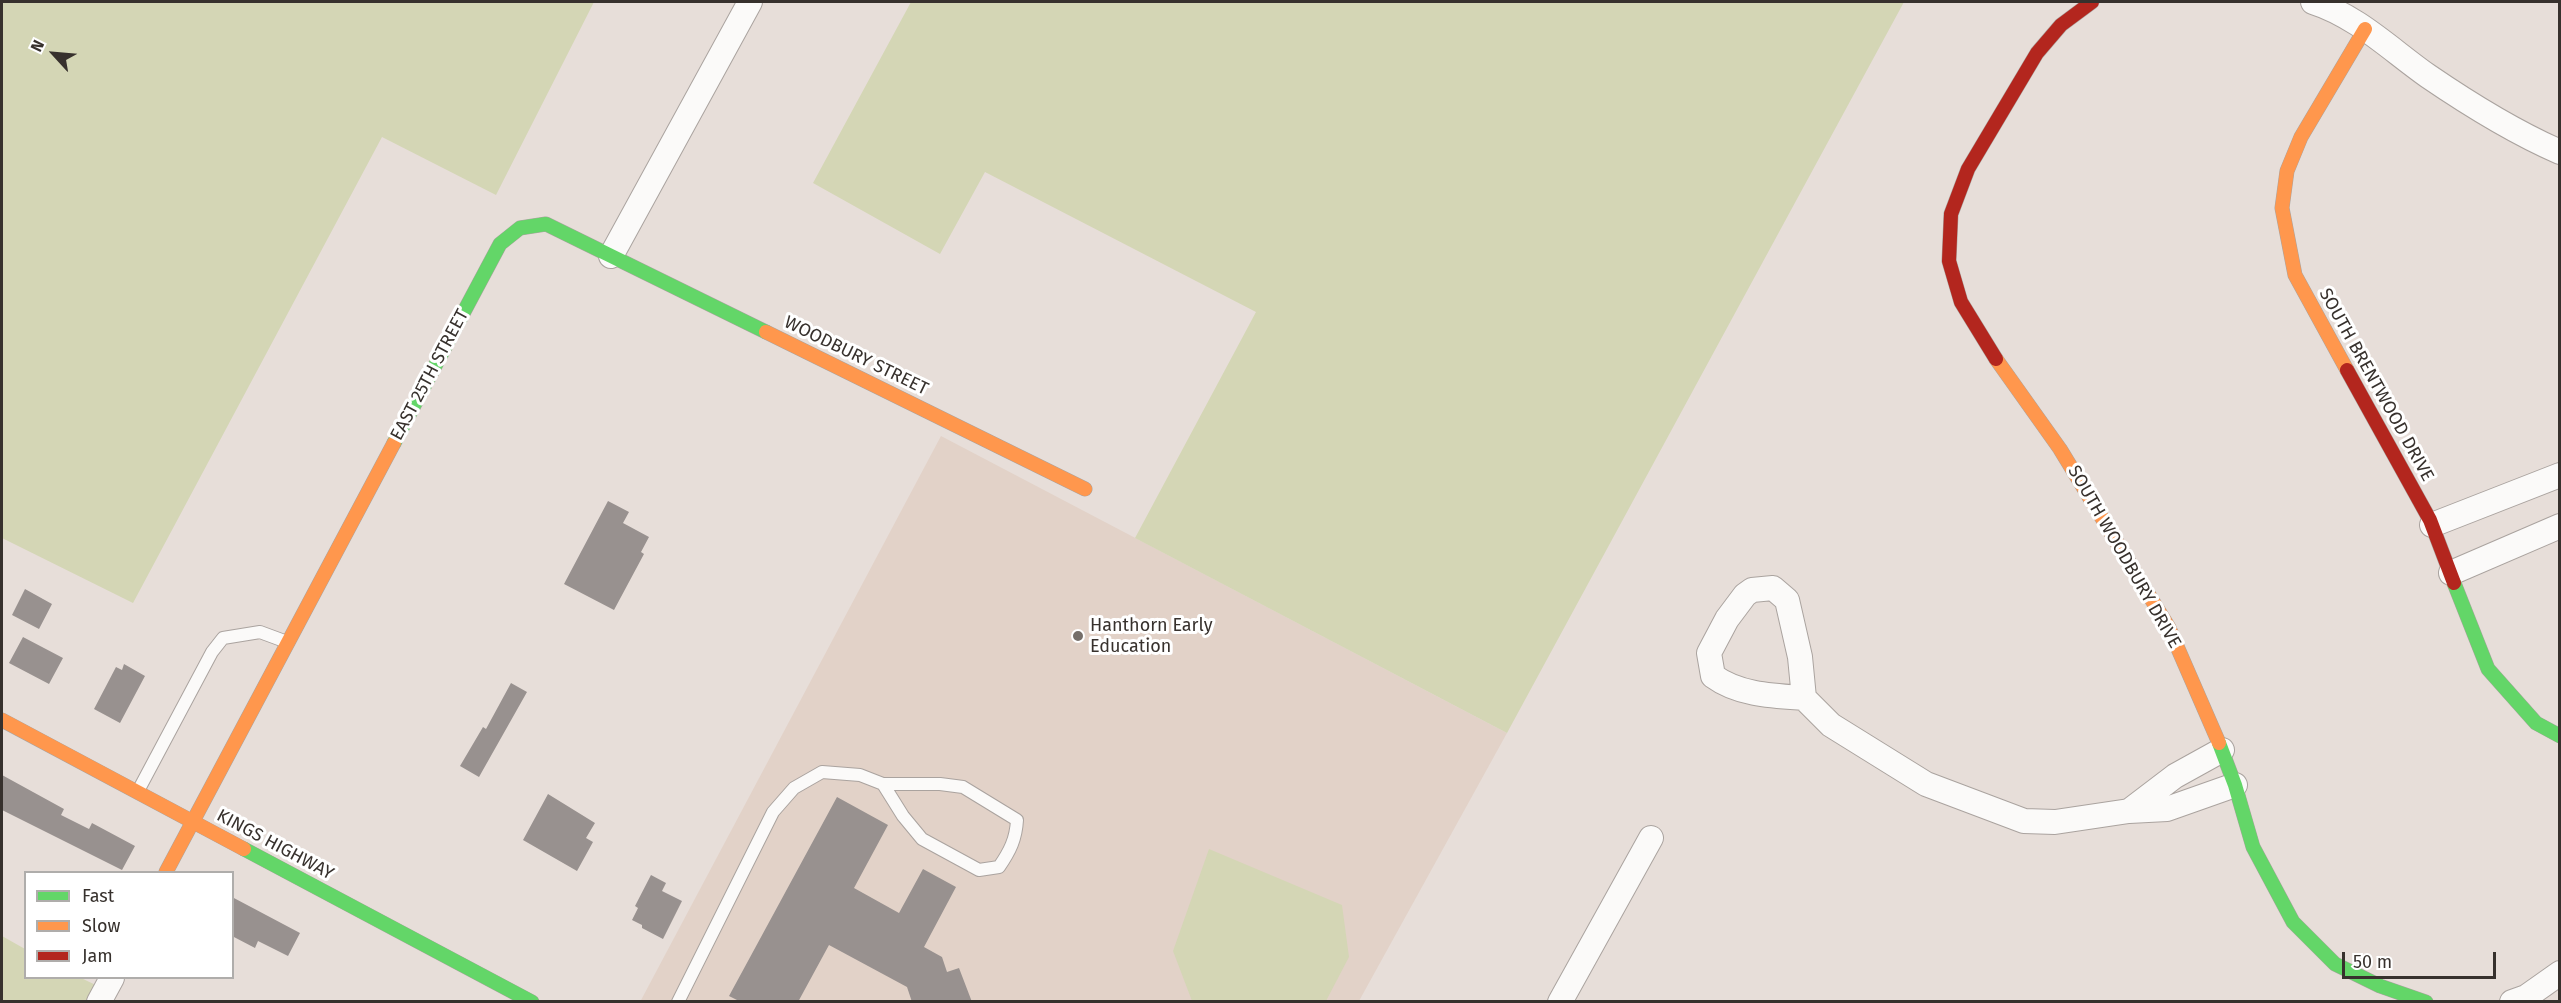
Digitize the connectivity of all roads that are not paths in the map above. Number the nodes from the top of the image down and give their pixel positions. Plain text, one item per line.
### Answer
1 (750, 2) edge
2 (2092, 2) edge
3 (2313, 2) edge
4 (2365, 29) junction
5 (2559, 152) edge
6 (611, 256) junction
7 (2559, 475) edge
8 (1085, 489) dead end
9 (2432, 525) junction
10 (2559, 526) edge
11 (2451, 573) junction
12 (288, 642) junction
13 (1804, 698) junction
14 (2, 720) edge
15 (2559, 736) edge
16 (2222, 750) junction
17 (883, 784) junction
18 (2235, 785) junction
19 (138, 792) junction
20 (2129, 811) junction
21 (193, 821) junction
22 (1651, 838) dead end
23 (167, 871) edge
24 (111, 979) edge
25 (2553, 985) edge
26 (99, 1002) edge
27 (532, 1002) edge
28 (678, 1002) edge
29 (1560, 1002) edge
30 (2426, 1002) edge
31 (2512, 1002) edge

1 - 6 street
2 - 16 street, SOUTH WOODBURY DRIVE
3 - 4 street
4 - 5 street
4 - 9 street, SOUTH BRENTWOOD DRIVE
6 - 8 street, WOODBURY STREET
6 - 12 street, EAST 25TH STREET
7 - 9 street
9 - 11 street, SOUTH BRENTWOOD DRIVE
10 - 11 street
11 - 15 street, SOUTH BRENTWOOD DRIVE
12 - 19 lane
12 - 21 street, EAST 25TH STREET
13 - 13 street
13 - 20 street
14 - 19 street, KINGS HIGHWAY
16 - 18 street, SOUTH WOODBURY DRIVE
16 - 20 street
17 - 17 lane
17 - 28 lane
18 - 20 street
18 - 30 street, SOUTH WOODBURY DRIVE
19 - 21 street, KINGS HIGHWAY
21 - 23 street, EAST 25TH STREET
21 - 27 street, KINGS HIGHWAY
22 - 29 street
24 - 26 street
25 - 31 street

